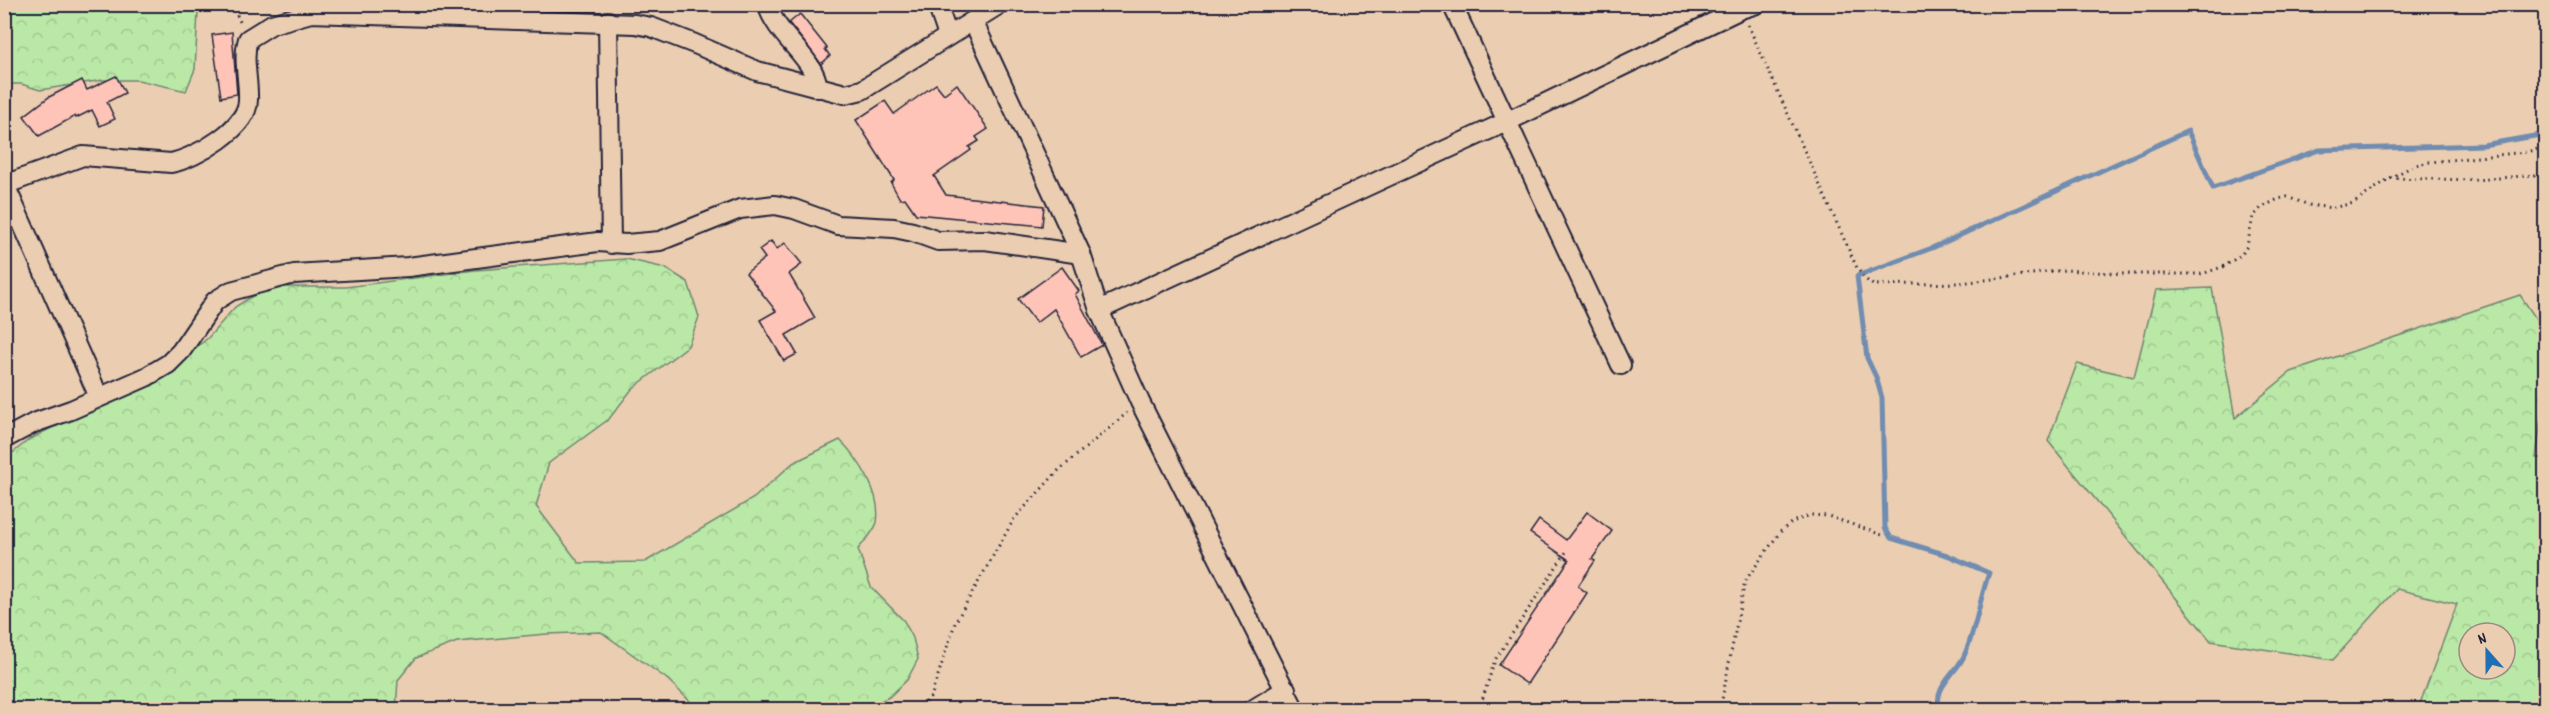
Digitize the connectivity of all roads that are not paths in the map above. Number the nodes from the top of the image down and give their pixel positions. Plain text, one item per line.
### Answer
1 (767, 4) edge
2 (937, 4) edge
3 (1000, 4) edge
4 (1452, 4) edge
5 (1749, 7) edge
6 (604, 16) edge
7 (973, 21) junction
8 (948, 36) junction
9 (818, 88) junction
10 (1506, 122) junction
11 (5, 185) edge
12 (611, 244) junction
13 (1081, 254) junction
14 (1099, 310) junction
15 (1621, 364) dead end
16 (99, 397) junction
17 (4, 439) edge
18 (1286, 689) junction
19 (1252, 710) edge
20 (1295, 710) edge

1 - 9 street
2 - 8 street
3 - 7 street
4 - 10 street
5 - 10 street
6 - 9 street
6 - 11 street
6 - 12 street
7 - 8 street
7 - 13 street
8 - 9 street
10 - 14 street
10 - 15 street
11 - 16 street
12 - 13 street
12 - 16 street
13 - 14 street
14 - 18 street
16 - 17 street
18 - 19 street
18 - 20 street

